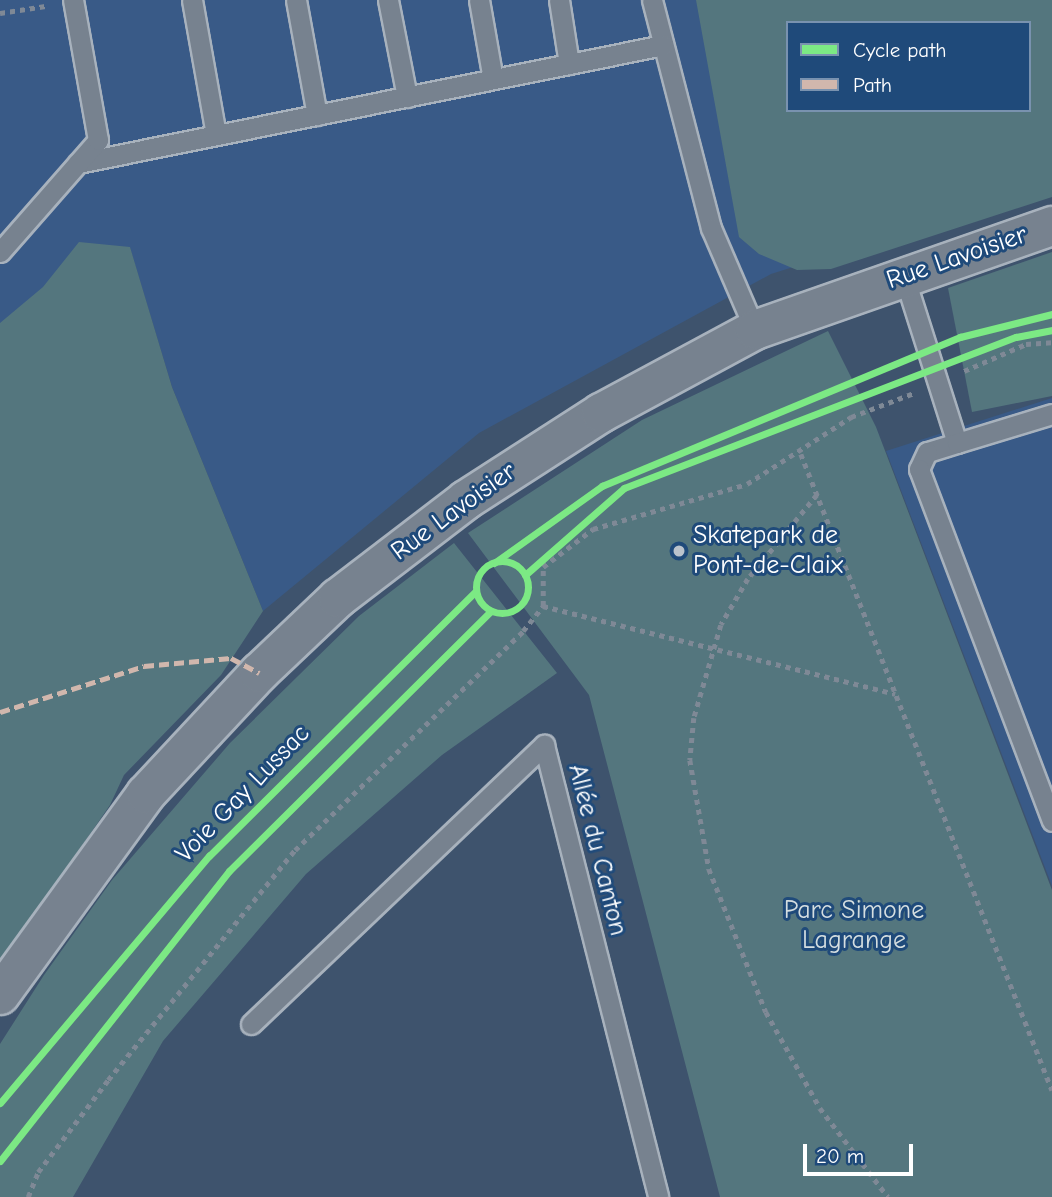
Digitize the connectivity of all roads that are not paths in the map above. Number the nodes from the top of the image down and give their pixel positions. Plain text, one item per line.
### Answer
1 (73, 0) edge
2 (192, 0) edge
3 (296, 0) edge
4 (388, 0) edge
5 (479, 0) edge
6 (559, 0) edge
7 (652, 0) edge
8 (663, 45) junction
9 (569, 64) junction
10 (494, 79) junction
11 (407, 97) junction
12 (317, 115) junction
13 (216, 135) junction
14 (78, 163) junction
15 (1052, 226) edge
16 (0, 252) edge
17 (904, 276) junction
18 (755, 330) junction
19 (1052, 414) edge
20 (957, 443) junction
21 (1052, 821) edge
22 (0, 995) edge
23 (251, 1024) dead end
24 (658, 1197) edge

1 - 14 lane
2 - 13 lane
3 - 12 lane
4 - 11 lane
5 - 10 lane
6 - 9 lane
7 - 8 lane
8 - 9 lane
8 - 18 lane
9 - 10 lane
10 - 11 lane
11 - 12 lane
12 - 13 lane
13 - 14 lane
14 - 16 lane
15 - 17 street, Rue Lavoisier
17 - 18 street, Rue Lavoisier
17 - 20 lane
18 - 22 street, Rue Lavoisier
19 - 20 lane
20 - 21 lane
23 - 24 lane, Allée du Canton

